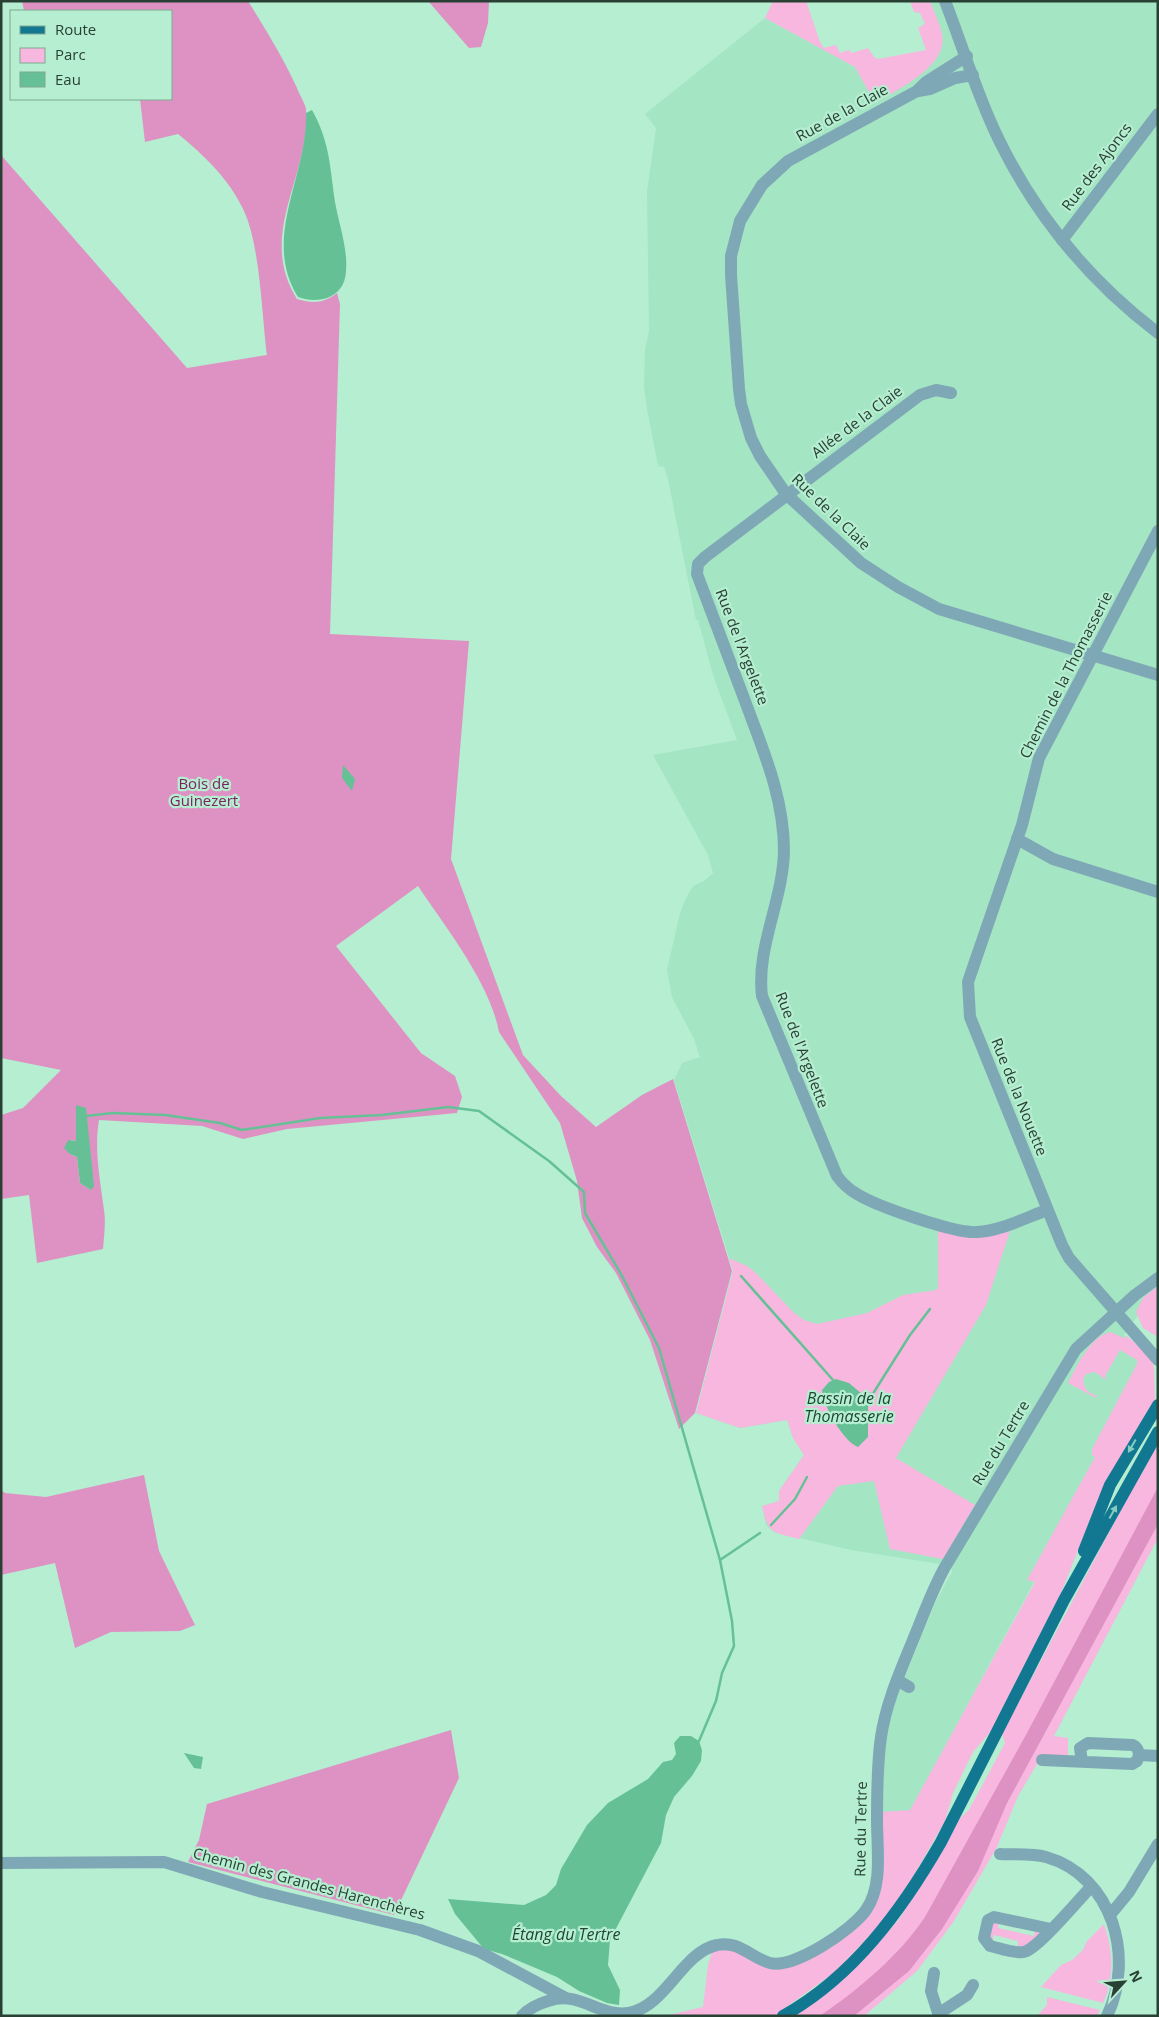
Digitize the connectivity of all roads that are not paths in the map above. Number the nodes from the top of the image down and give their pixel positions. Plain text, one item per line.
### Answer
1 (945, 1) edge
2 (967, 56) junction
3 (973, 75) junction
4 (917, 91) junction
5 (1158, 114) edge
6 (1062, 240) junction
7 (1158, 333) edge
8 (951, 393) dead end
9 (786, 494) junction
10 (1158, 531) edge
11 (1093, 655) junction
12 (1158, 675) edge
13 (1017, 840) junction
14 (1158, 892) edge
15 (1047, 1210) junction
16 (1158, 1278) edge
17 (1116, 1313) junction
18 (1142, 1340) junction
19 (1158, 1346) edge
20 (1158, 1360) edge
21 (1158, 1405) edge
22 (1158, 1432) edge
23 (1064, 1600) junction
24 (897, 1680) junction
25 (909, 1687) dead end
26 (1139, 1755) junction
27 (1158, 1756) edge
28 (1042, 1760) dead end
29 (1082, 1761) junction
30 (1158, 1844) edge
31 (1000, 1854) dead end
32 (1, 1863) edge
33 (1091, 1887) junction
34 (1110, 1915) junction
35 (1051, 1929) junction
36 (934, 1973) dead end
37 (973, 1985) dead end
38 (564, 1996) junction
39 (938, 2015) edge
40 (522, 2016) edge
41 (783, 2016) edge
42 (1107, 2016) edge

1 - 2 street
2 - 3 street
2 - 4 street, Rue de la Claie
3 - 4 street, Rue de la Claie
3 - 6 street
4 - 9 street, Rue de la Claie
5 - 6 street, Rue des Ajoncs
6 - 7 street
8 - 9 street, Allée de la Claie
9 - 11 street, Rue de la Claie
9 - 15 street, Rue de l'Argelette
10 - 11 street, Chemin de la Thomasserie
11 - 12 street, Rue de la Claie
11 - 13 street, Chemin de la Thomasserie
13 - 14 street
13 - 15 street, Rue de la Nouette
15 - 17 street, Rue de la Nouette
16 - 17 street, Rue du Tertre
17 - 18 street, Rue de la Nouette
17 - 24 street, Rue du Tertre
18 - 19 street, Rue de la Nouette
18 - 20 street, Rue de la Nouette
21 -> 23 main road
23 -> 22 main road
23 - 41 main road
24 - 25 street
24 - 38 street, Rue du Tertre
26 - 27 street
26 - 29 street
26 - 29 street
28 - 29 street
30 - 34 street
31 - 33 street
32 - 38 street, Chemin des Grandes Harenchères
33 - 34 street
33 - 35 street
34 - 42 street
35 - 35 street
36 - 39 street
37 - 39 street
38 - 40 street

